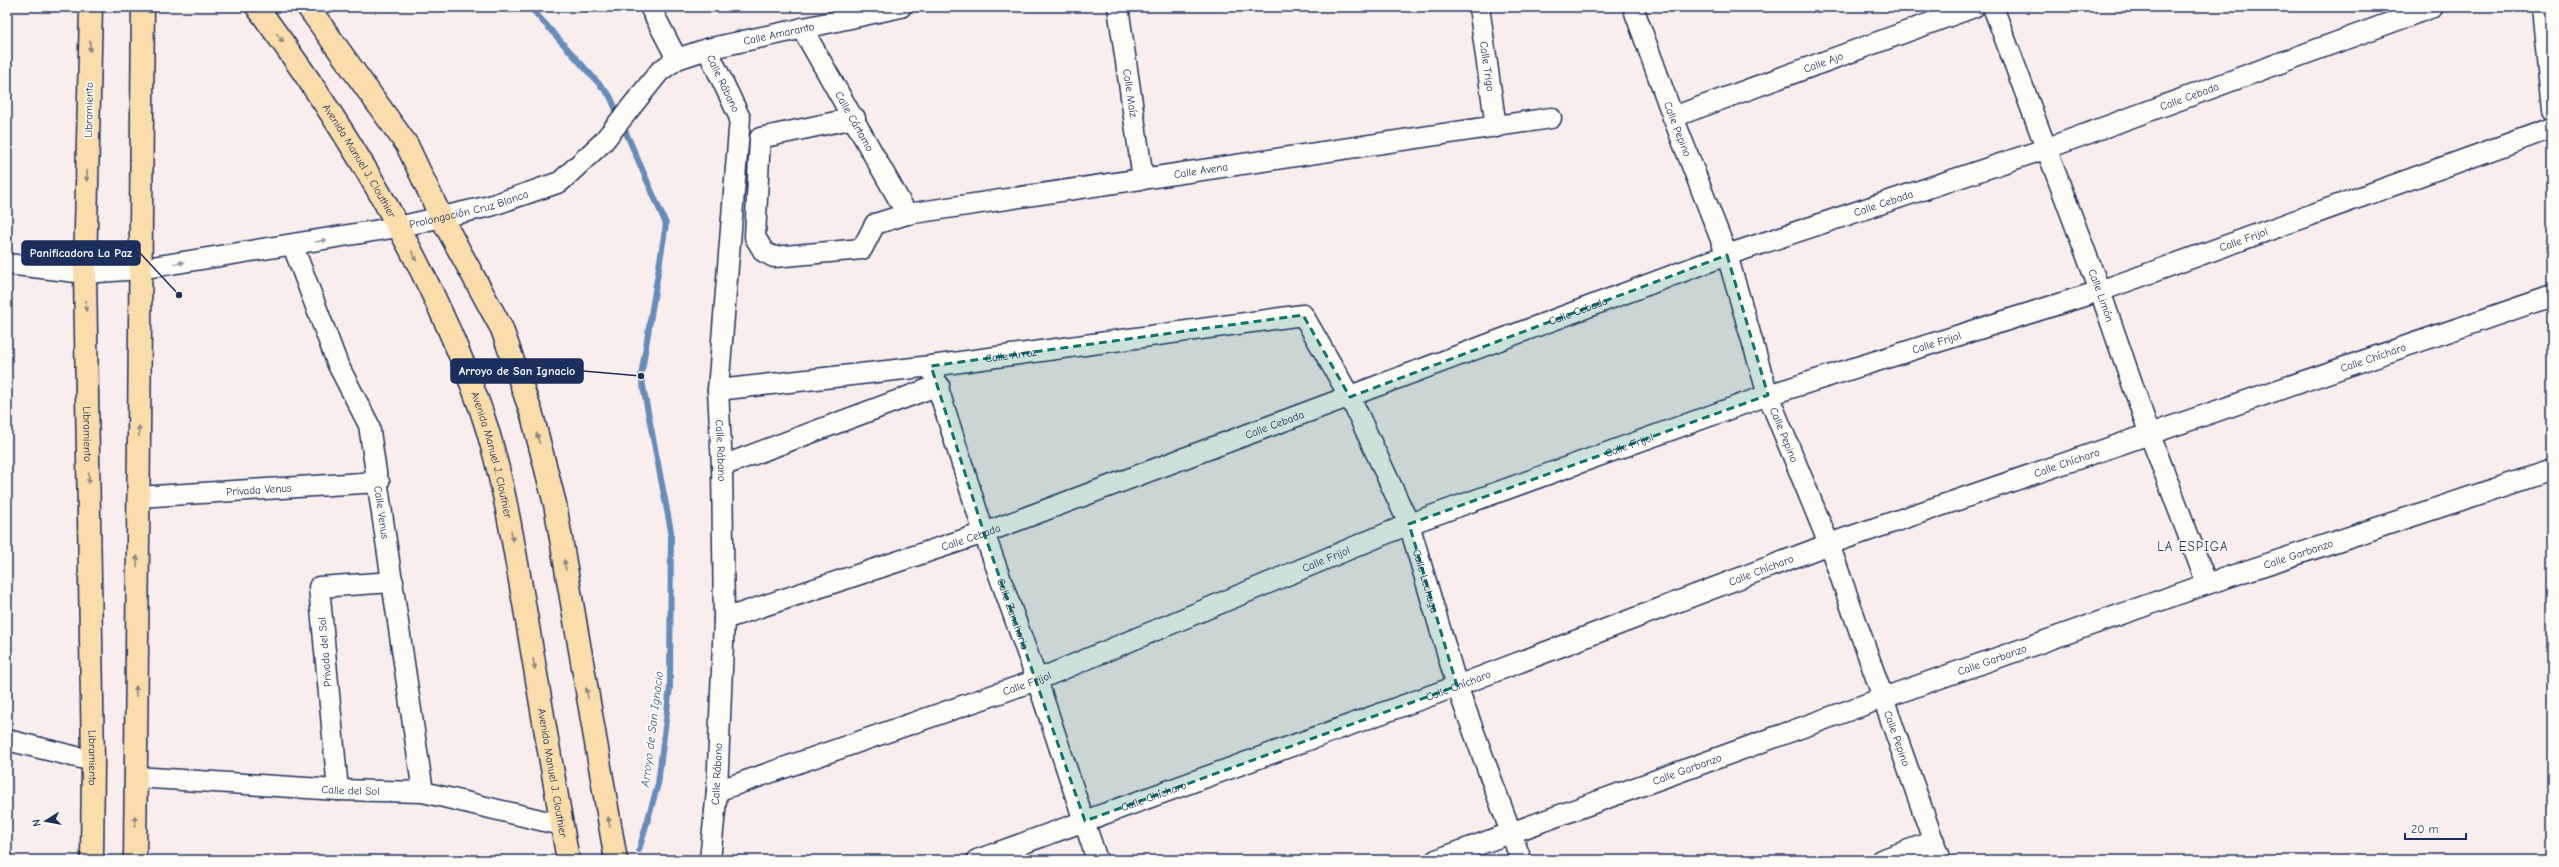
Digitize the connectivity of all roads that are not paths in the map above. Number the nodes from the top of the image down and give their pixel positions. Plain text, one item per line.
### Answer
1 (91, 7) edge
2 (143, 7) edge
3 (257, 7) edge
4 (308, 7) edge
5 (650, 7) edge
6 (901, 7) edge
7 (1118, 7) edge
8 (1479, 7) edge
9 (1633, 7) edge
10 (1974, 7) edge
11 (1993, 7) edge
12 (2433, 7) edge
13 (2542, 7) edge
14 (802, 28) junction
15 (2549, 38) edge
16 (707, 49) junction
17 (676, 59) junction
18 (660, 71) joint
19 (2552, 110) edge
20 (1673, 117) junction
21 (854, 118) junction
22 (1551, 118) dead end
23 (1496, 127) junction
24 (2552, 128) edge
25 (2045, 149) junction
26 (1143, 179) junction
27 (907, 214) junction
28 (441, 217) junction
29 (398, 227) junction
30 (293, 246) junction
31 (1727, 255) junction
32 (7, 264) edge
33 (140, 269) junction
34 (85, 273) junction
35 (2100, 291) junction
36 (2552, 296) edge
37 (1303, 314) joint
38 (931, 366) junction
39 (939, 385) junction
40 (718, 390) junction
41 (1768, 395) junction
42 (1350, 397) junction
43 (2150, 435) junction
44 (722, 466) junction
45 (2552, 470) edge
46 (379, 482) junction
47 (138, 497) junction
48 (1409, 524) junction
49 (984, 533) junction
50 (1829, 544) junction
51 (393, 582) junction
52 (2207, 584) junction
53 (724, 619) junction
54 (1037, 680) junction
55 (1457, 686) junction
56 (1883, 698) junction
57 (7, 740) edge
58 (94, 761) junction
59 (136, 777) junction
60 (338, 790) junction
61 (718, 791) junction
62 (423, 792) junction
63 (1085, 821) junction
64 (561, 825) junction
65 (1512, 833) junction
66 (1934, 841) junction
67 (92, 860) edge
68 (135, 860) edge
69 (568, 860) edge
70 (616, 860) edge
71 (710, 860) edge
72 (977, 860) edge
73 (1097, 860) edge
74 (1436, 860) edge
75 (1521, 860) edge
76 (1881, 860) edge
77 (1940, 860) edge

1 -> 34 main road, Libramiento
2 - 33 main road
3 -> 29 main road, Avenida Manuel J. Clouthier
4 - 28 main road
5 - 17 street
6 - 14 street, Calle Amaranto
7 - 26 street, Calle Maíz
8 - 23 street, Calle Trigo
9 - 20 street, Calle Pepino
10 - 20 street, Calle Ajo
11 - 25 street, Calle Limón
12 - 25 street, Calle Cebada
13 - 15 street
14 - 16 street, Calle Amaranto
14 - 21 street, Calle Cártamo
15 - 19 street
16 - 17 street, Calle Amaranto
16 - 40 street, Calle Rábano
17 - 18 street, Calle Amaranto
18 - 28 street, Prolongación Cruz Blanca
20 - 31 street, Calle Pepino
21 - 27 street, Calle Cártamo
21 - 27 street, Calle Avena
22 - 23 street, Calle Avena
23 - 26 street, Calle Avena
24 - 35 street, Calle Frijol
25 - 31 street, Calle Cebada
25 - 35 street, Calle Limón
26 - 27 street, Calle Avena
28 - 29 street, Prolongación Cruz Blanca
70 -> 28 main road
30 -> 29 street, Prolongación Cruz Blanca
29 -> 64 main road, Avenida Manuel J. Clouthier
33 -> 30 street, Prolongación Cruz Blanca
30 - 46 street, Calle Venus
31 - 41 street, Calle Pepino
31 - 42 street, Calle Cebada
32 - 34 street, Prolongación Cruz Blanca
33 - 34 street, Prolongación Cruz Blanca
47 -> 33 main road
34 -> 58 main road, Libramiento
35 - 41 street, Calle Frijol
35 - 43 street, Calle Limón
36 - 43 street, Calle Chícharo
37 - 38 street, Calle Arroz
37 - 42 street, Calle Lechuga
38 - 39 street, Calle Zanahoria
38 - 40 street, Calle Arroz
39 - 44 street
39 - 49 street, Calle Zanahoria
40 - 44 street, Calle Rábano
41 - 48 street, Calle Frijol
41 - 50 street, Calle Pepino
42 - 48 street, Calle Lechuga
42 - 49 street, Calle Cebada
43 - 50 street, Calle Chícharo
43 - 52 street, Calle Limón
44 - 53 street, Calle Rábano
45 - 52 street, Calle Garbanzo
46 - 47 street, Privada Venus
46 - 51 street, Calle Venus
59 -> 47 main road
48 - 54 street, Calle Frijol
48 - 55 street, Calle Lechuga
49 - 53 street, Calle Cebada
49 - 54 street, Calle Zanahoria
50 - 55 street, Calle Chícharo
50 - 56 street, Calle Pepino
51 - 60 street, Privada del Sol
51 - 62 street, Calle Venus
52 - 56 street, Calle Garbanzo
53 - 61 street, Calle Rábano
54 - 61 street, Calle Frijol
54 - 63 street, Calle Zanahoria
55 - 63 street, Calle Chícharo
55 - 65 street, Calle Lechuga
56 - 65 street, Calle Garbanzo
56 - 66 street, Calle Pepino
57 - 58 street
58 - 67 main road, Libramiento
59 - 60 street, Calle del Sol
68 -> 59 main road
60 - 62 street, Calle del Sol
61 - 71 street, Calle Rábano
62 - 64 street, Calle del Sol
63 - 72 street, Calle Chícharo
63 - 73 street, Calle Zanahoria
64 - 69 main road, Avenida Manuel J. Clouthier
65 - 74 street, Calle Garbanzo
65 - 75 street, Calle Lechuga
66 - 76 street
66 - 77 street, Calle Pepino

